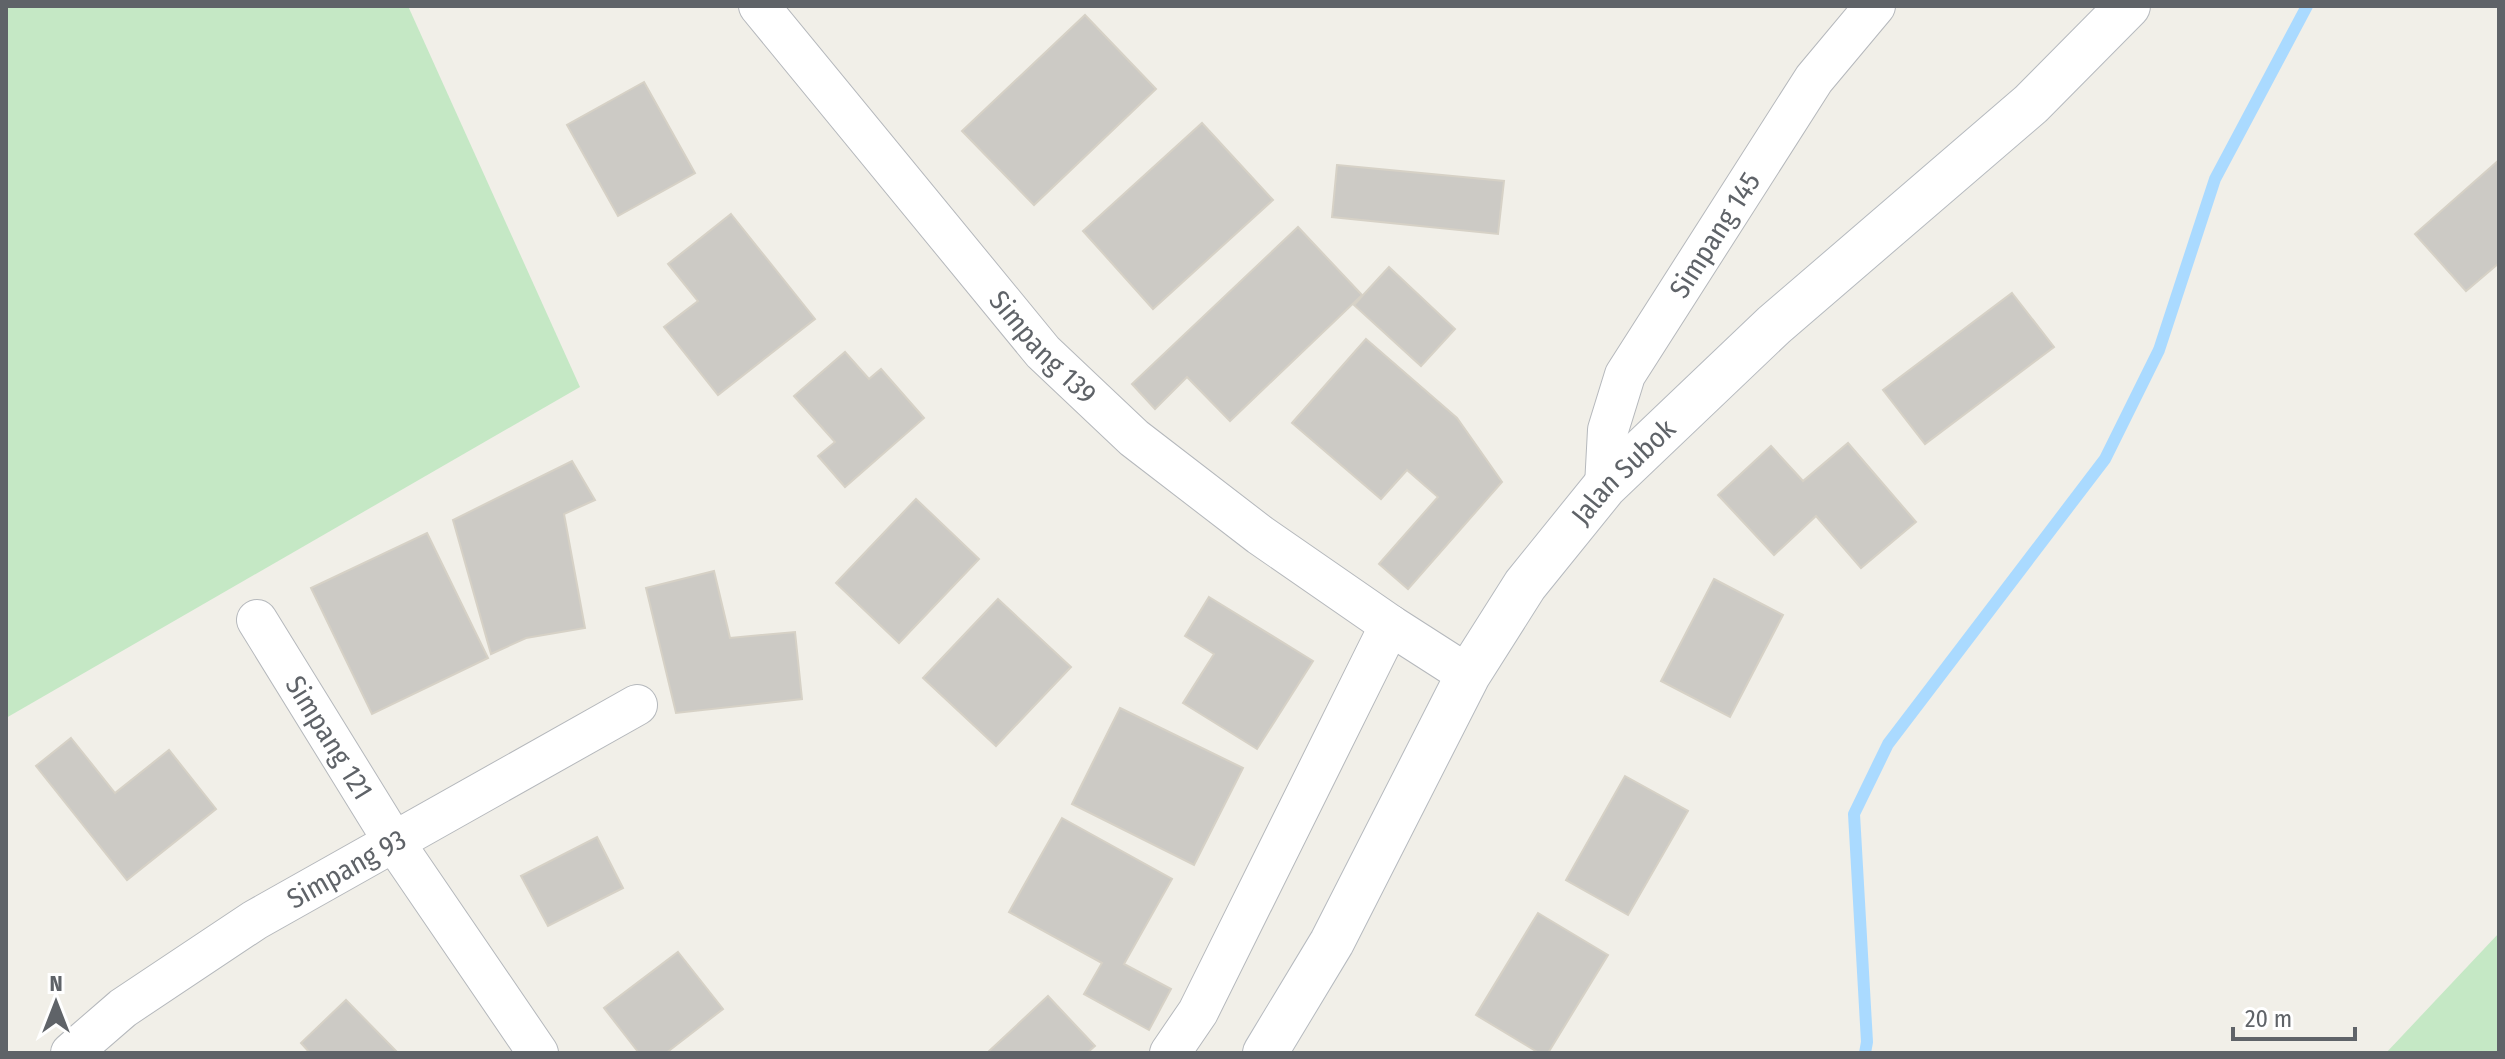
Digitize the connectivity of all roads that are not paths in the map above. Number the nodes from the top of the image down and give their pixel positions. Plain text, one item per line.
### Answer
1 (759, 6) edge
2 (1875, 6) edge
3 (2128, 6) edge
4 (1605, 486) junction
5 (257, 620) dead end
6 (1390, 625) junction
7 (1468, 675) junction
8 (637, 705) dead end
9 (394, 842) junction
10 (71, 1053) edge
11 (538, 1053) edge
12 (1170, 1053) edge
13 (1265, 1053) edge

1 - 6 street, Simpang 139
2 - 4 street, Simpang 145
3 - 4 main road, Jalan Subok
4 - 7 main road, Jalan Subok
5 - 9 street, Simpang 121
6 - 7 street, Simpang 139
6 - 12 street
7 - 13 main road, Jalan Subok
8 - 9 street, Simpang 93
9 - 10 street, Simpang 93
9 - 11 street, Simpang 121

